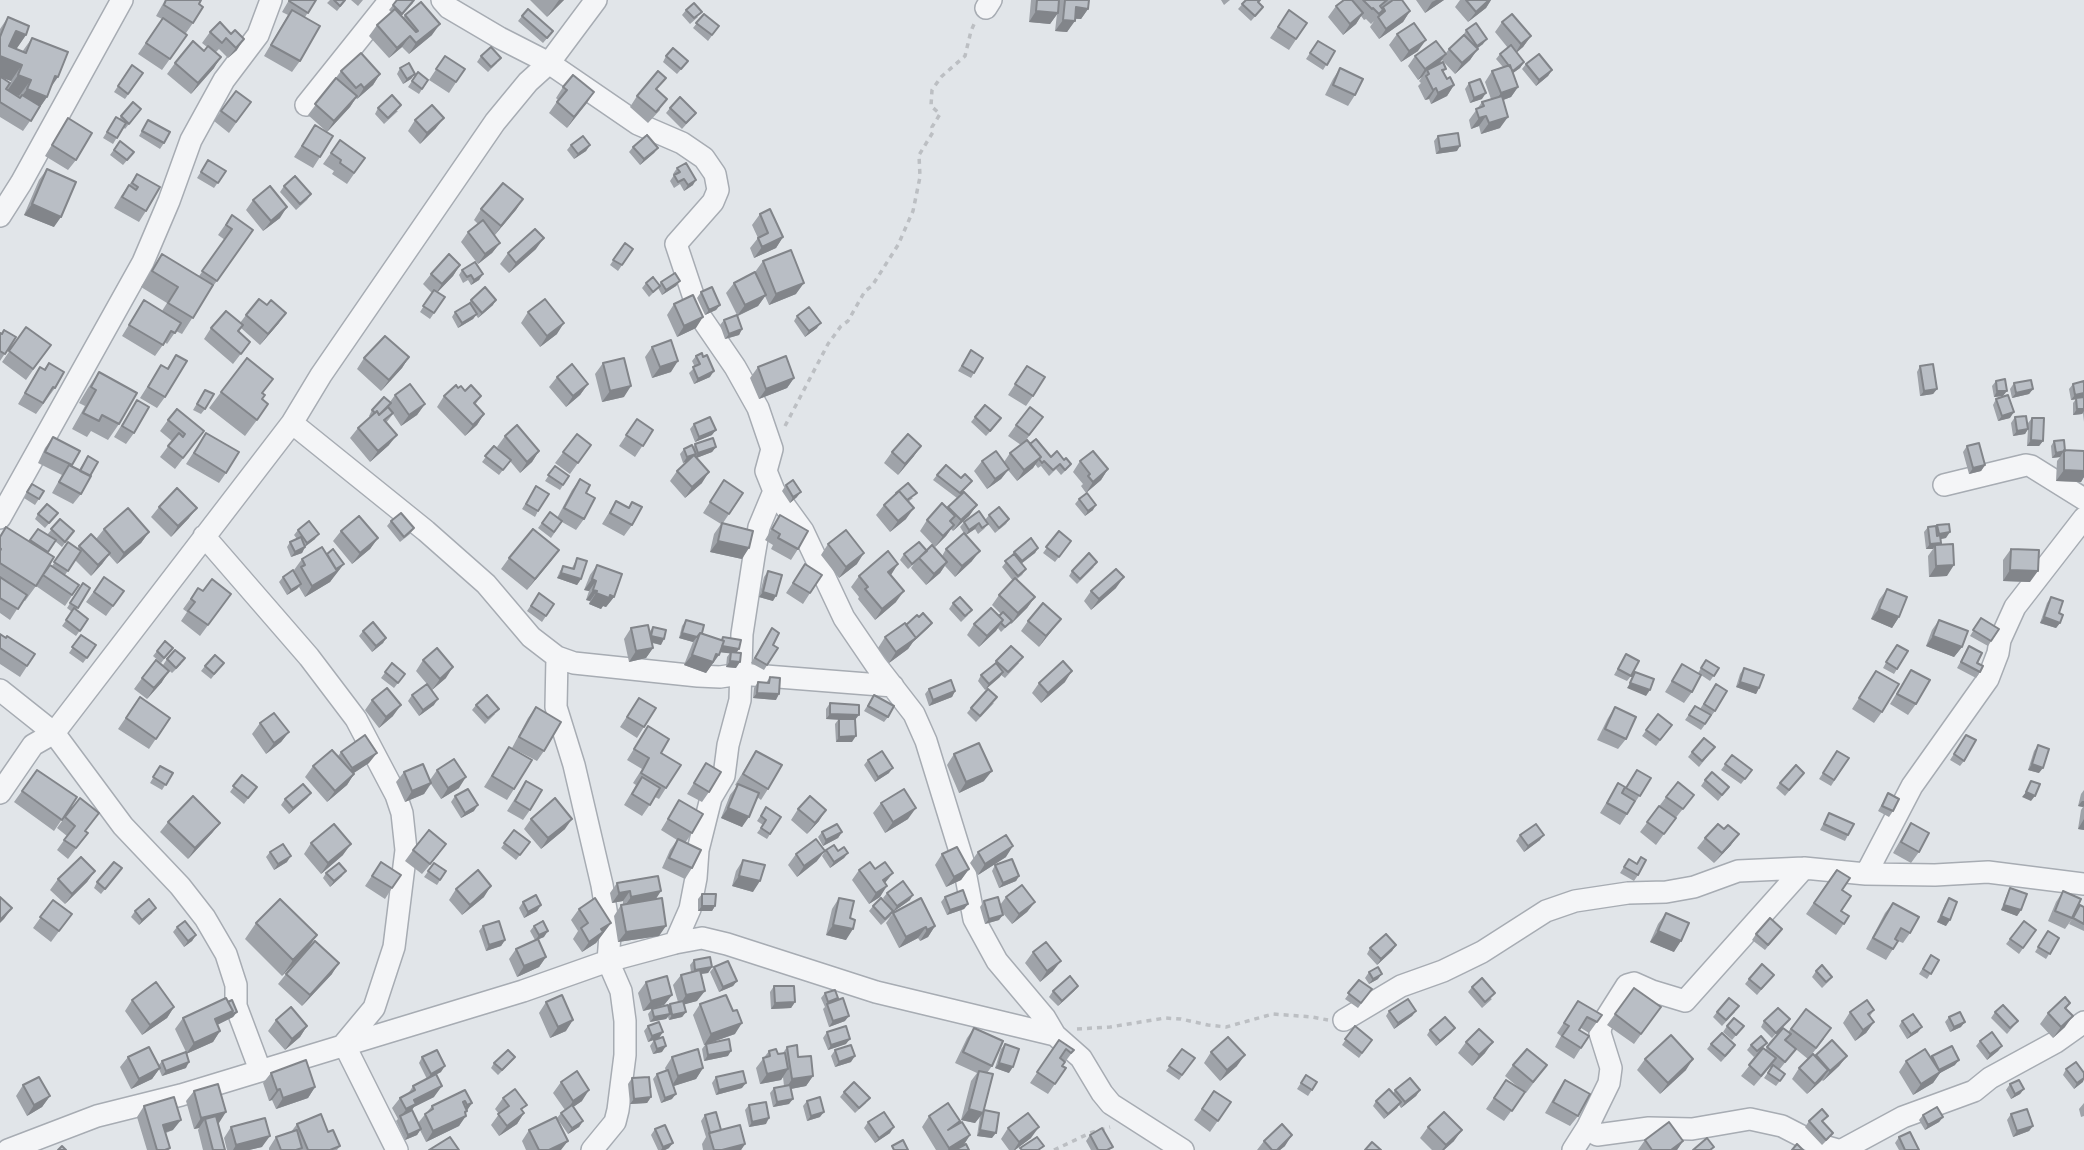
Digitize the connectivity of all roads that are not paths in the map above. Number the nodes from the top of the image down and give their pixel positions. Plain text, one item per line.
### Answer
1 (122, 0) edge
2 (271, 0) edge
3 (390, 0) edge
4 (442, 0) edge
5 (596, 0) edge
6 (549, 63) junction
7 (306, 105) dead end
8 (0, 216) edge
9 (292, 423) junction
10 (1944, 485) dead end
11 (774, 491) junction
12 (2084, 499) edge
13 (0, 518) edge
14 (2084, 518) edge
15 (204, 536) junction
16 (557, 657) junction
17 (740, 674) junction
18 (893, 685) junction
19 (0, 690) edge
20 (54, 733) junction
21 (0, 793) edge
22 (1804, 868) junction
23 (1866, 874) junction
24 (2084, 884) edge
25 (676, 943) junction
26 (608, 961) junction
27 (1344, 1020) road end
28 (2084, 1022) edge
29 (1055, 1035) junction
30 (344, 1044) junction
31 (260, 1070) junction
32 (1597, 1138) edge
33 (1177, 1148) edge
34 (8, 1150) edge
35 (397, 1150) edge
36 (592, 1150) edge
37 (1573, 1150) edge
38 (1840, 1150) edge

1 - 8 street
2 - 13 street
3 - 7 street
4 - 6 street
5 - 6 street
6 - 9 street
6 - 11 street
9 - 15 street
9 - 16 street
10 - 12 street
11 - 17 street
11 - 18 street
14 - 23 street
15 - 20 street
15 - 30 street
16 - 17 street
16 - 26 street
17 - 18 street
17 - 25 street
18 - 29 street
19 - 20 street
20 - 21 street
20 - 31 street
22 - 23 street
22 - 27 street
22 - 32 street
23 - 24 street
25 - 26 street
25 - 29 street
26 - 30 street
26 - 36 street
28 - 38 street
29 - 33 street
30 - 31 street
30 - 35 street
31 - 34 street
32 - 37 street
32 - 38 street

